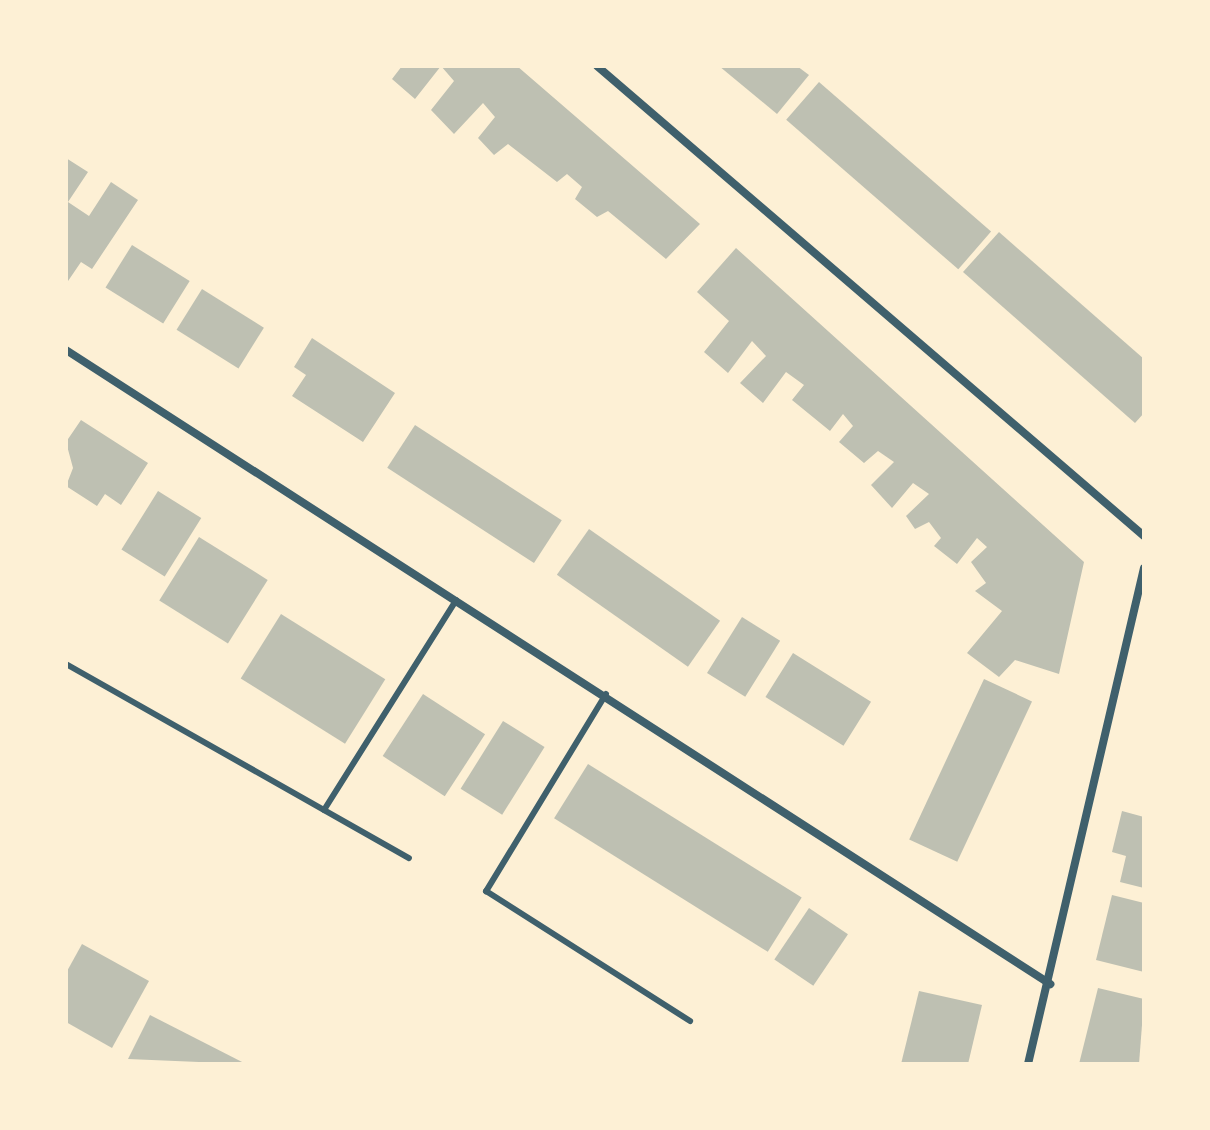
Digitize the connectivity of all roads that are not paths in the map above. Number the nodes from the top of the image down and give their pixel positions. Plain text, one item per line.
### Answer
1 (597, 66) edge
2 (66, 350) edge
3 (1144, 536) edge
4 (1144, 568) edge
5 (456, 599) junction
6 (66, 664) edge
7 (606, 694) junction
8 (324, 810) junction
9 (409, 858) dead end
10 (1050, 984) junction
11 (690, 1021) dead end
12 (1028, 1064) edge

1 - 3 street
2 - 5 street
4 - 10 street
5 - 7 street
5 - 8 lane
6 - 8 lane
7 - 10 street
7 - 11 lane
8 - 9 lane
10 - 12 street

